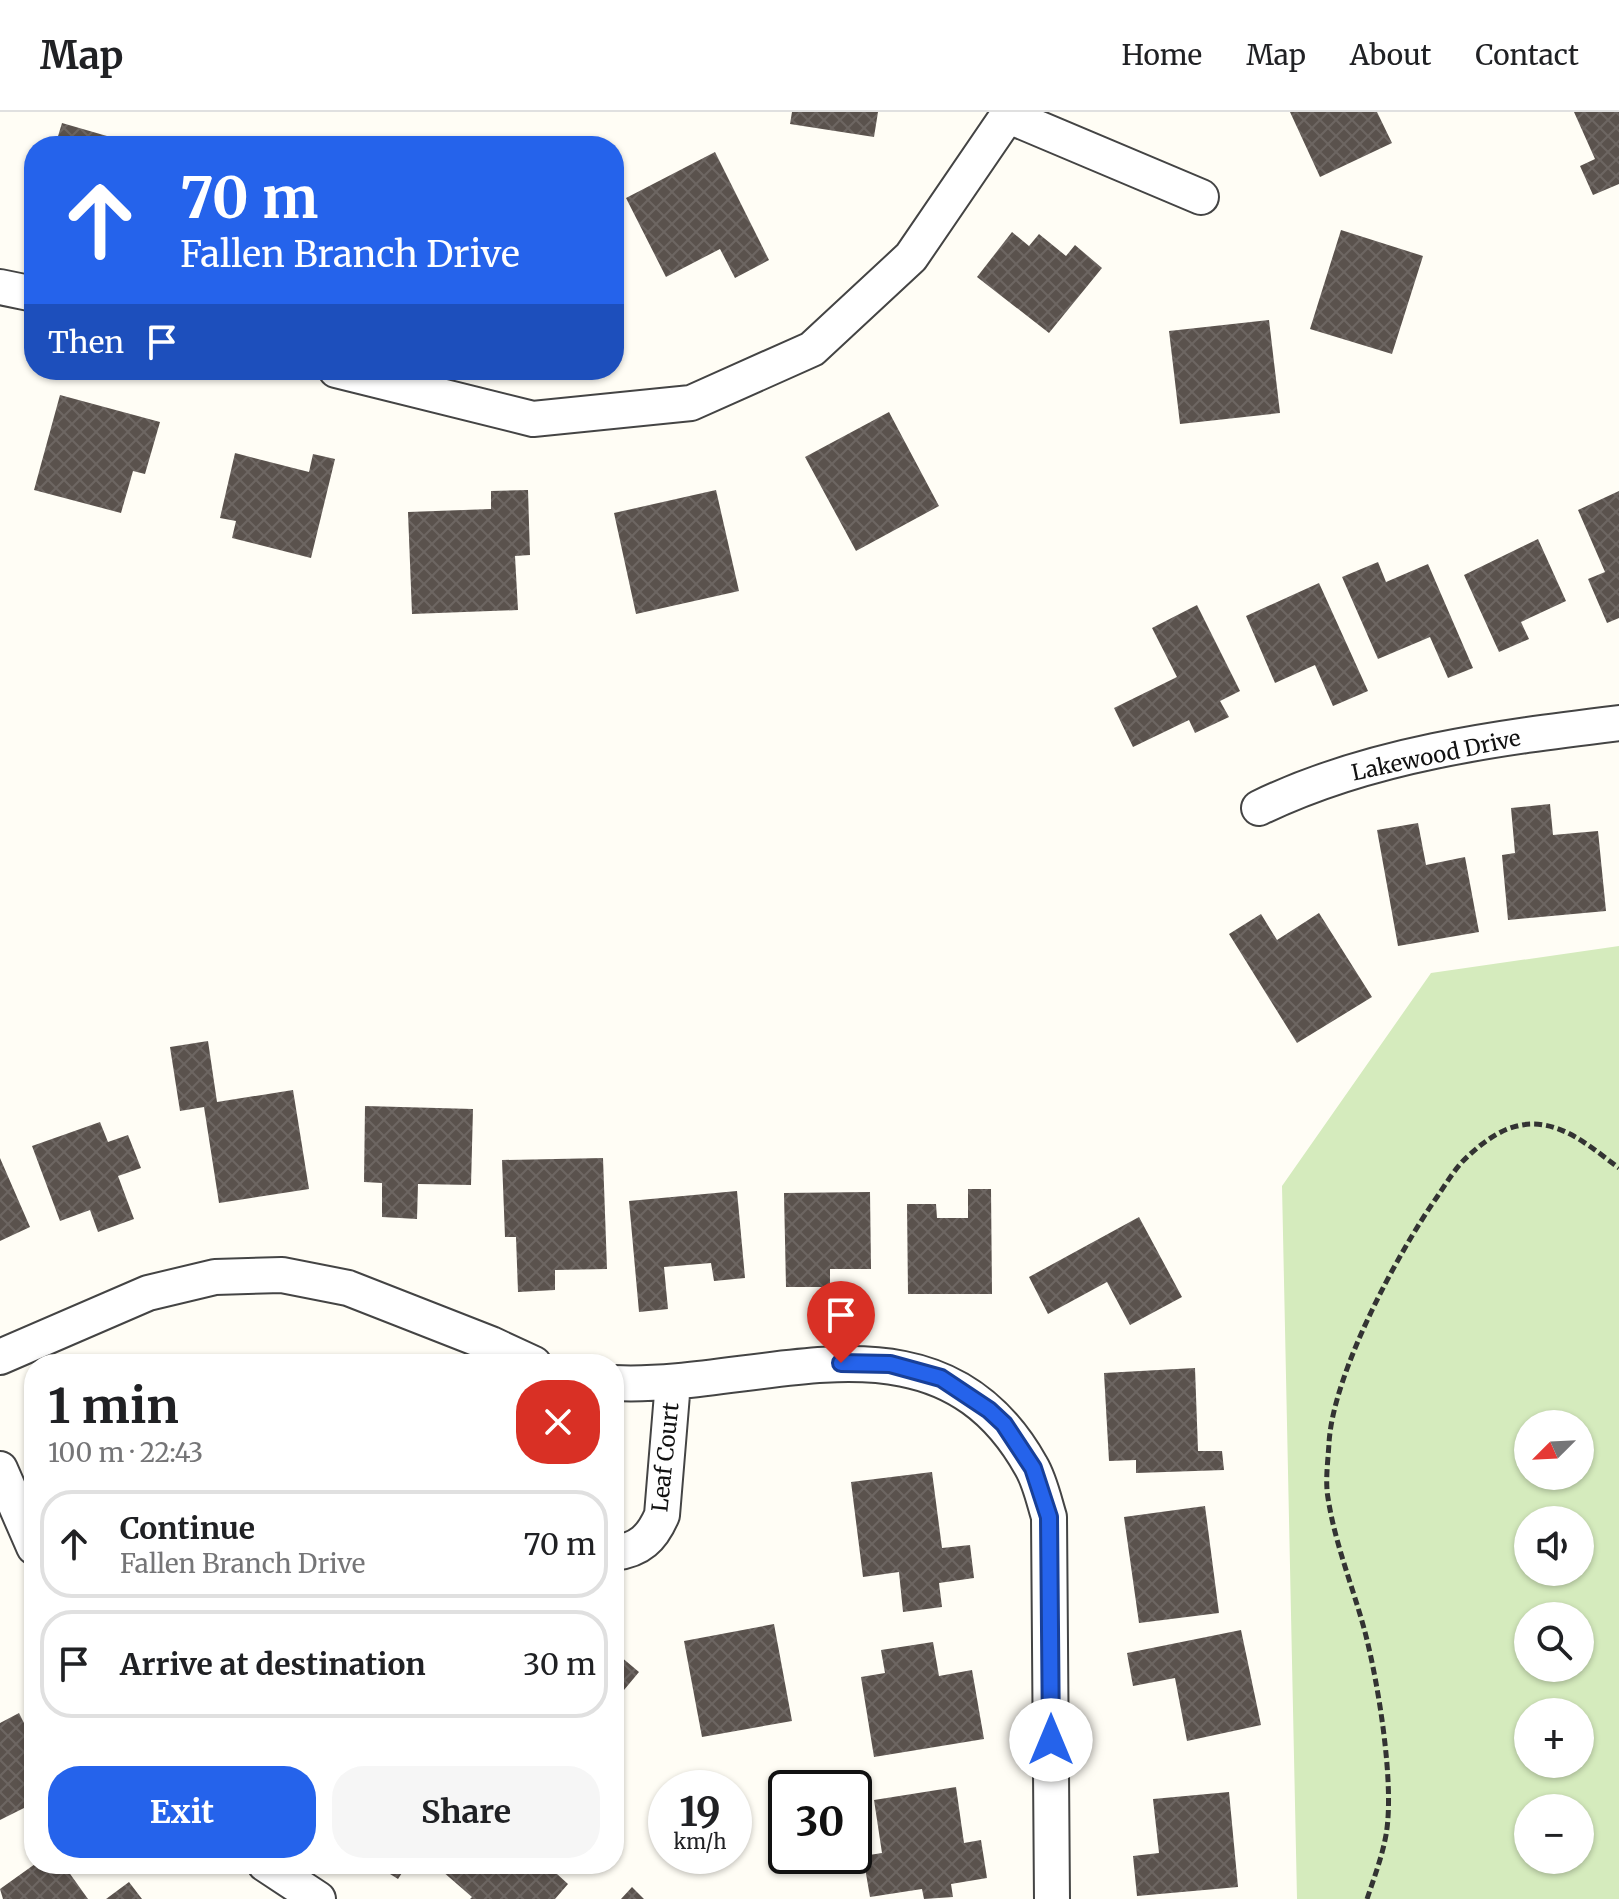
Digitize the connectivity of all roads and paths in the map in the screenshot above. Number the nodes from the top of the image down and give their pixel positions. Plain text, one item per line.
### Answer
1 (1010, 114) edge
2 (1201, 197) dead end
3 (0, 287) edge
4 (24, 292) edge
5 (376, 380) edge
6 (1619, 723) edge
7 (1259, 808) dead end
8 (1619, 1168) edge
9 (512, 1354) edge
10 (0, 1357) edge
11 (673, 1382) junction
12 (624, 1383) edge
13 (0, 1469) edge
14 (7, 1503) edge
15 (24, 1531) edge
16 (624, 1552) edge
17 (280, 1874) edge
18 (318, 1899) edge
19 (1052, 1899) edge
20 (1367, 1899) edge

1 - 2 street
1 - 5 street
3 - 4 street
6 - 7 street, Lakewood Drive
8 - 20 path
9 - 10 street
11 - 12 street
11 - 16 street, Leaf Court
11 - 19 street
13 - 14 street
14 - 15 street
17 - 18 street

